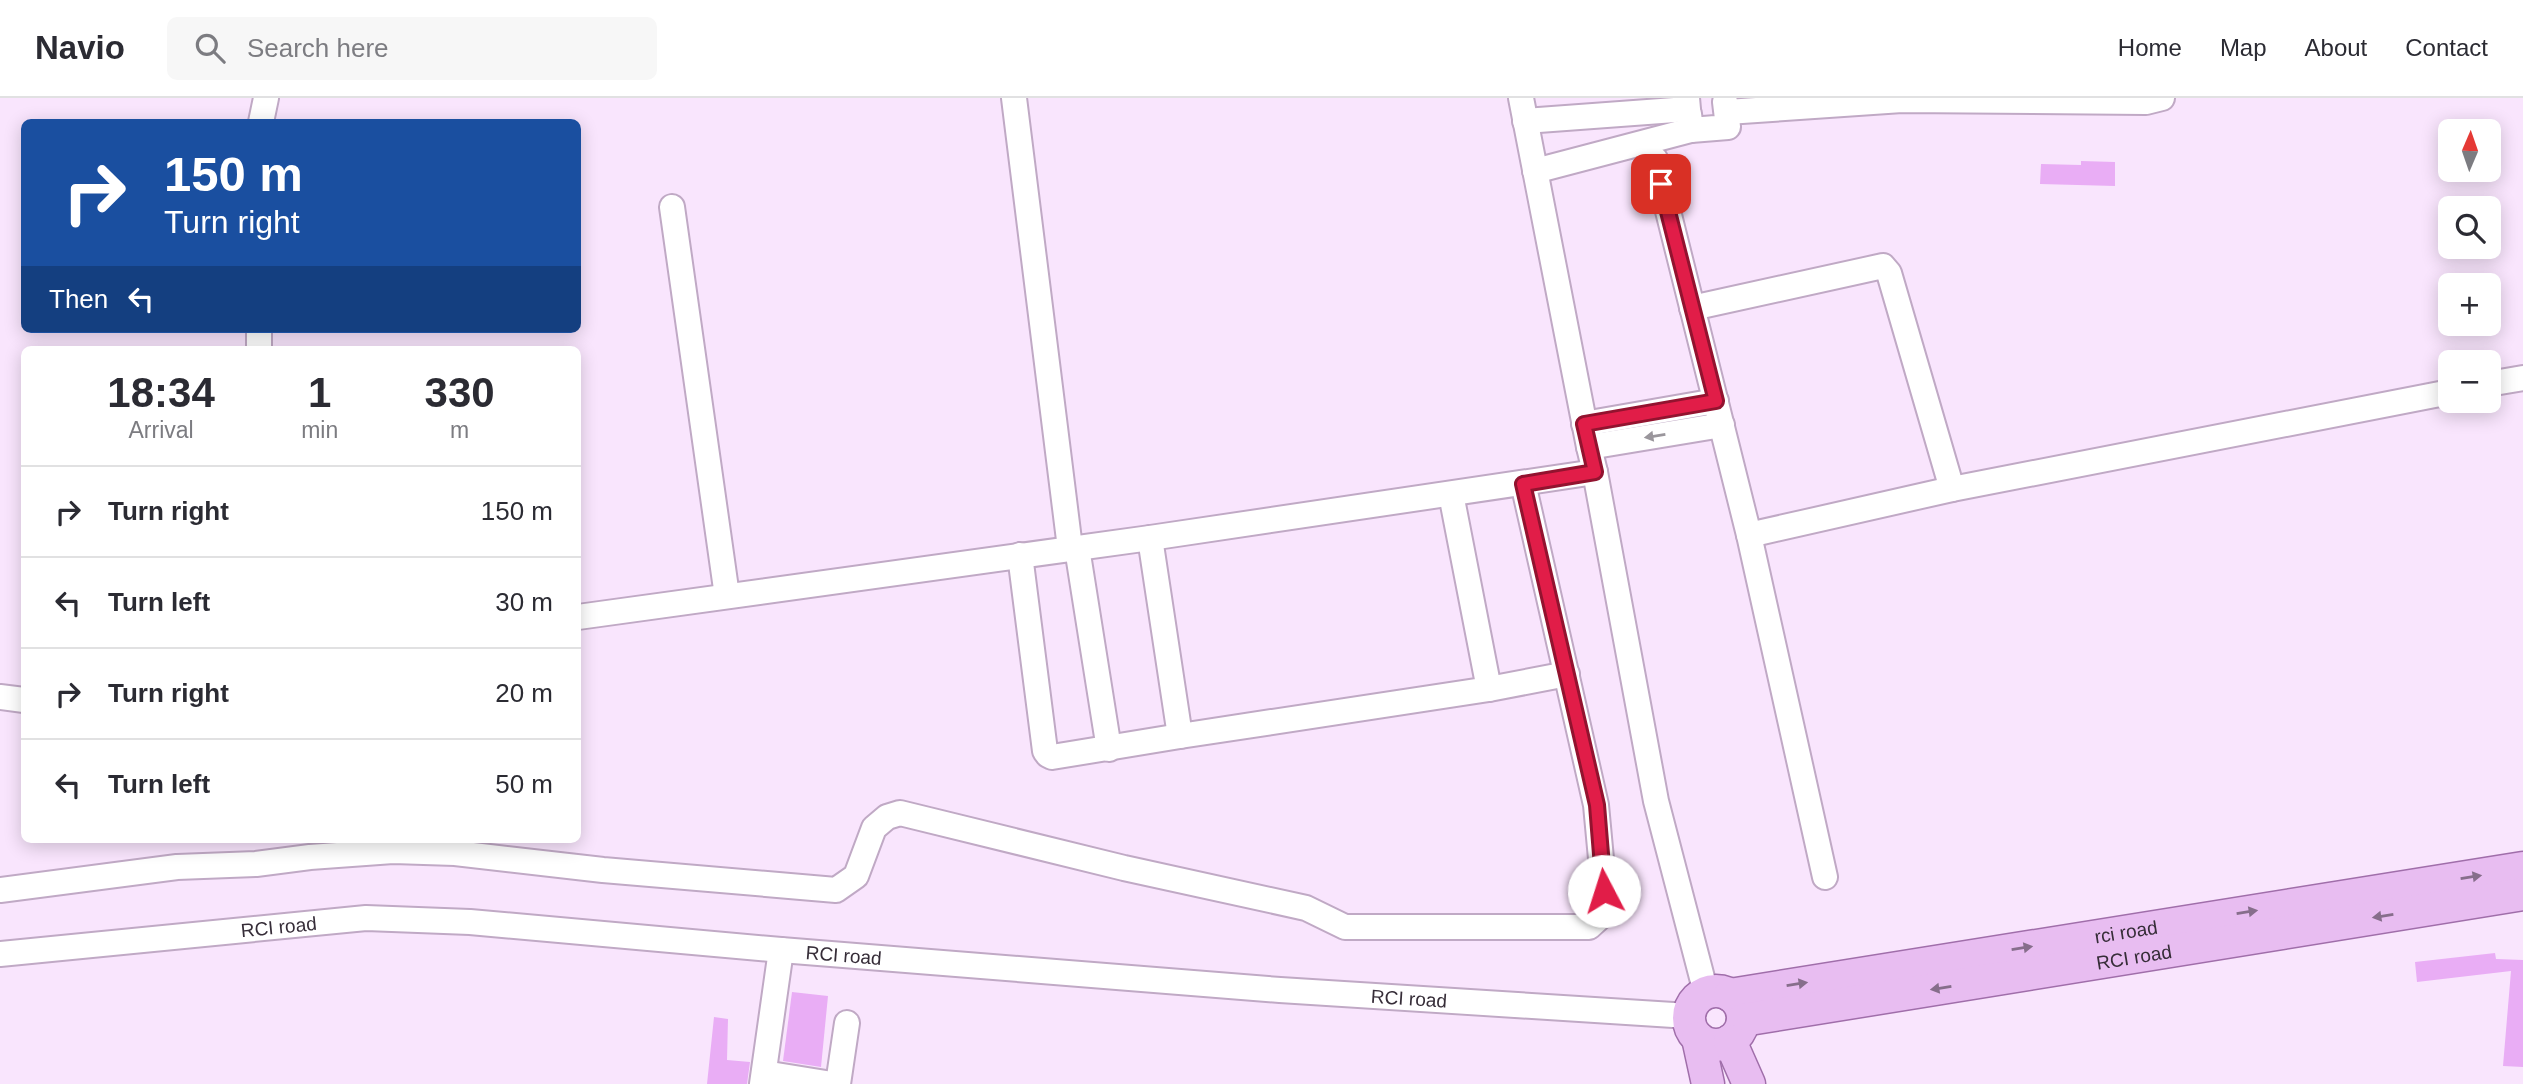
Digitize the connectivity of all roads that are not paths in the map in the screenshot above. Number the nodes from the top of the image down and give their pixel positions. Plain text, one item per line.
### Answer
1 (266, 98) edge
2 (1014, 98) edge
3 (2162, 98) edge
4 (1902, 99) edge
5 (1976, 100) edge
6 (1726, 105) edge
7 (1523, 109) edge
8 (1689, 113) edge
9 (262, 119) edge
10 (1655, 159) dead end
11 (1535, 171) junction
12 (672, 207) dead end
13 (1692, 308) junction
14 (2523, 378) edge
15 (2501, 382) edge
16 (2438, 394) edge
17 (1716, 401) junction
18 (1722, 425) junction
19 (1586, 436) junction
20 (1595, 472) junction
21 (1523, 484) junction
22 (1952, 489) junction
23 (1451, 494) junction
24 (1749, 535) junction
25 (1150, 538) junction
26 (1073, 548) junction
27 (1020, 555) junction
28 (727, 596) junction
29 (581, 617) edge
30 (1567, 674) junction
31 (1489, 689) junction
32 (0, 697) edge
33 (21, 700) edge
34 (1180, 736) junction
35 (1110, 749) junction
36 (2523, 868) edge
37 (1825, 877) dead end
38 (0, 890) edge
39 (2523, 894) edge
40 (781, 950) junction
41 (0, 954) edge
42 (1716, 1017) junction
43 (847, 1023) dead end
44 (763, 1079) edge
45 (832, 1084) edge
46 (838, 1084) edge
47 (1708, 1084) edge
48 (1749, 1084) edge

1 - 9 street
2 - 26 street
3 - 5 street
4 - 5 street
4 - 6 street
6 - 8 street
7 - 8 street
7 - 11 street
8 - 11 street
10 - 13 street
11 - 19 street
12 - 28 street
13 - 17 street
13 - 22 street
14 - 15 street
16 - 22 street
17 - 18 street
17 - 19 street
18 -> 19 street
18 - 24 street
19 - 20 street
20 - 21 street
20 - 42 street
21 - 23 street
21 - 30 street
22 - 24 street
23 - 25 street
23 - 31 street
24 - 37 street
25 - 26 street
25 - 34 street
26 - 27 street
26 - 35 street
27 - 28 street
27 - 35 street
28 - 29 street
30 - 31 street
30 - 38 street
31 - 34 street
32 - 33 street
34 - 35 street
42 -> 36 main road, rci road
39 -> 42 main road, RCI road
40 - 41 street, RCI road
40 - 42 street, RCI road
40 - 44 street
42 - 47 main road
42 - 48 main road
43 - 46 street
44 - 45 street

